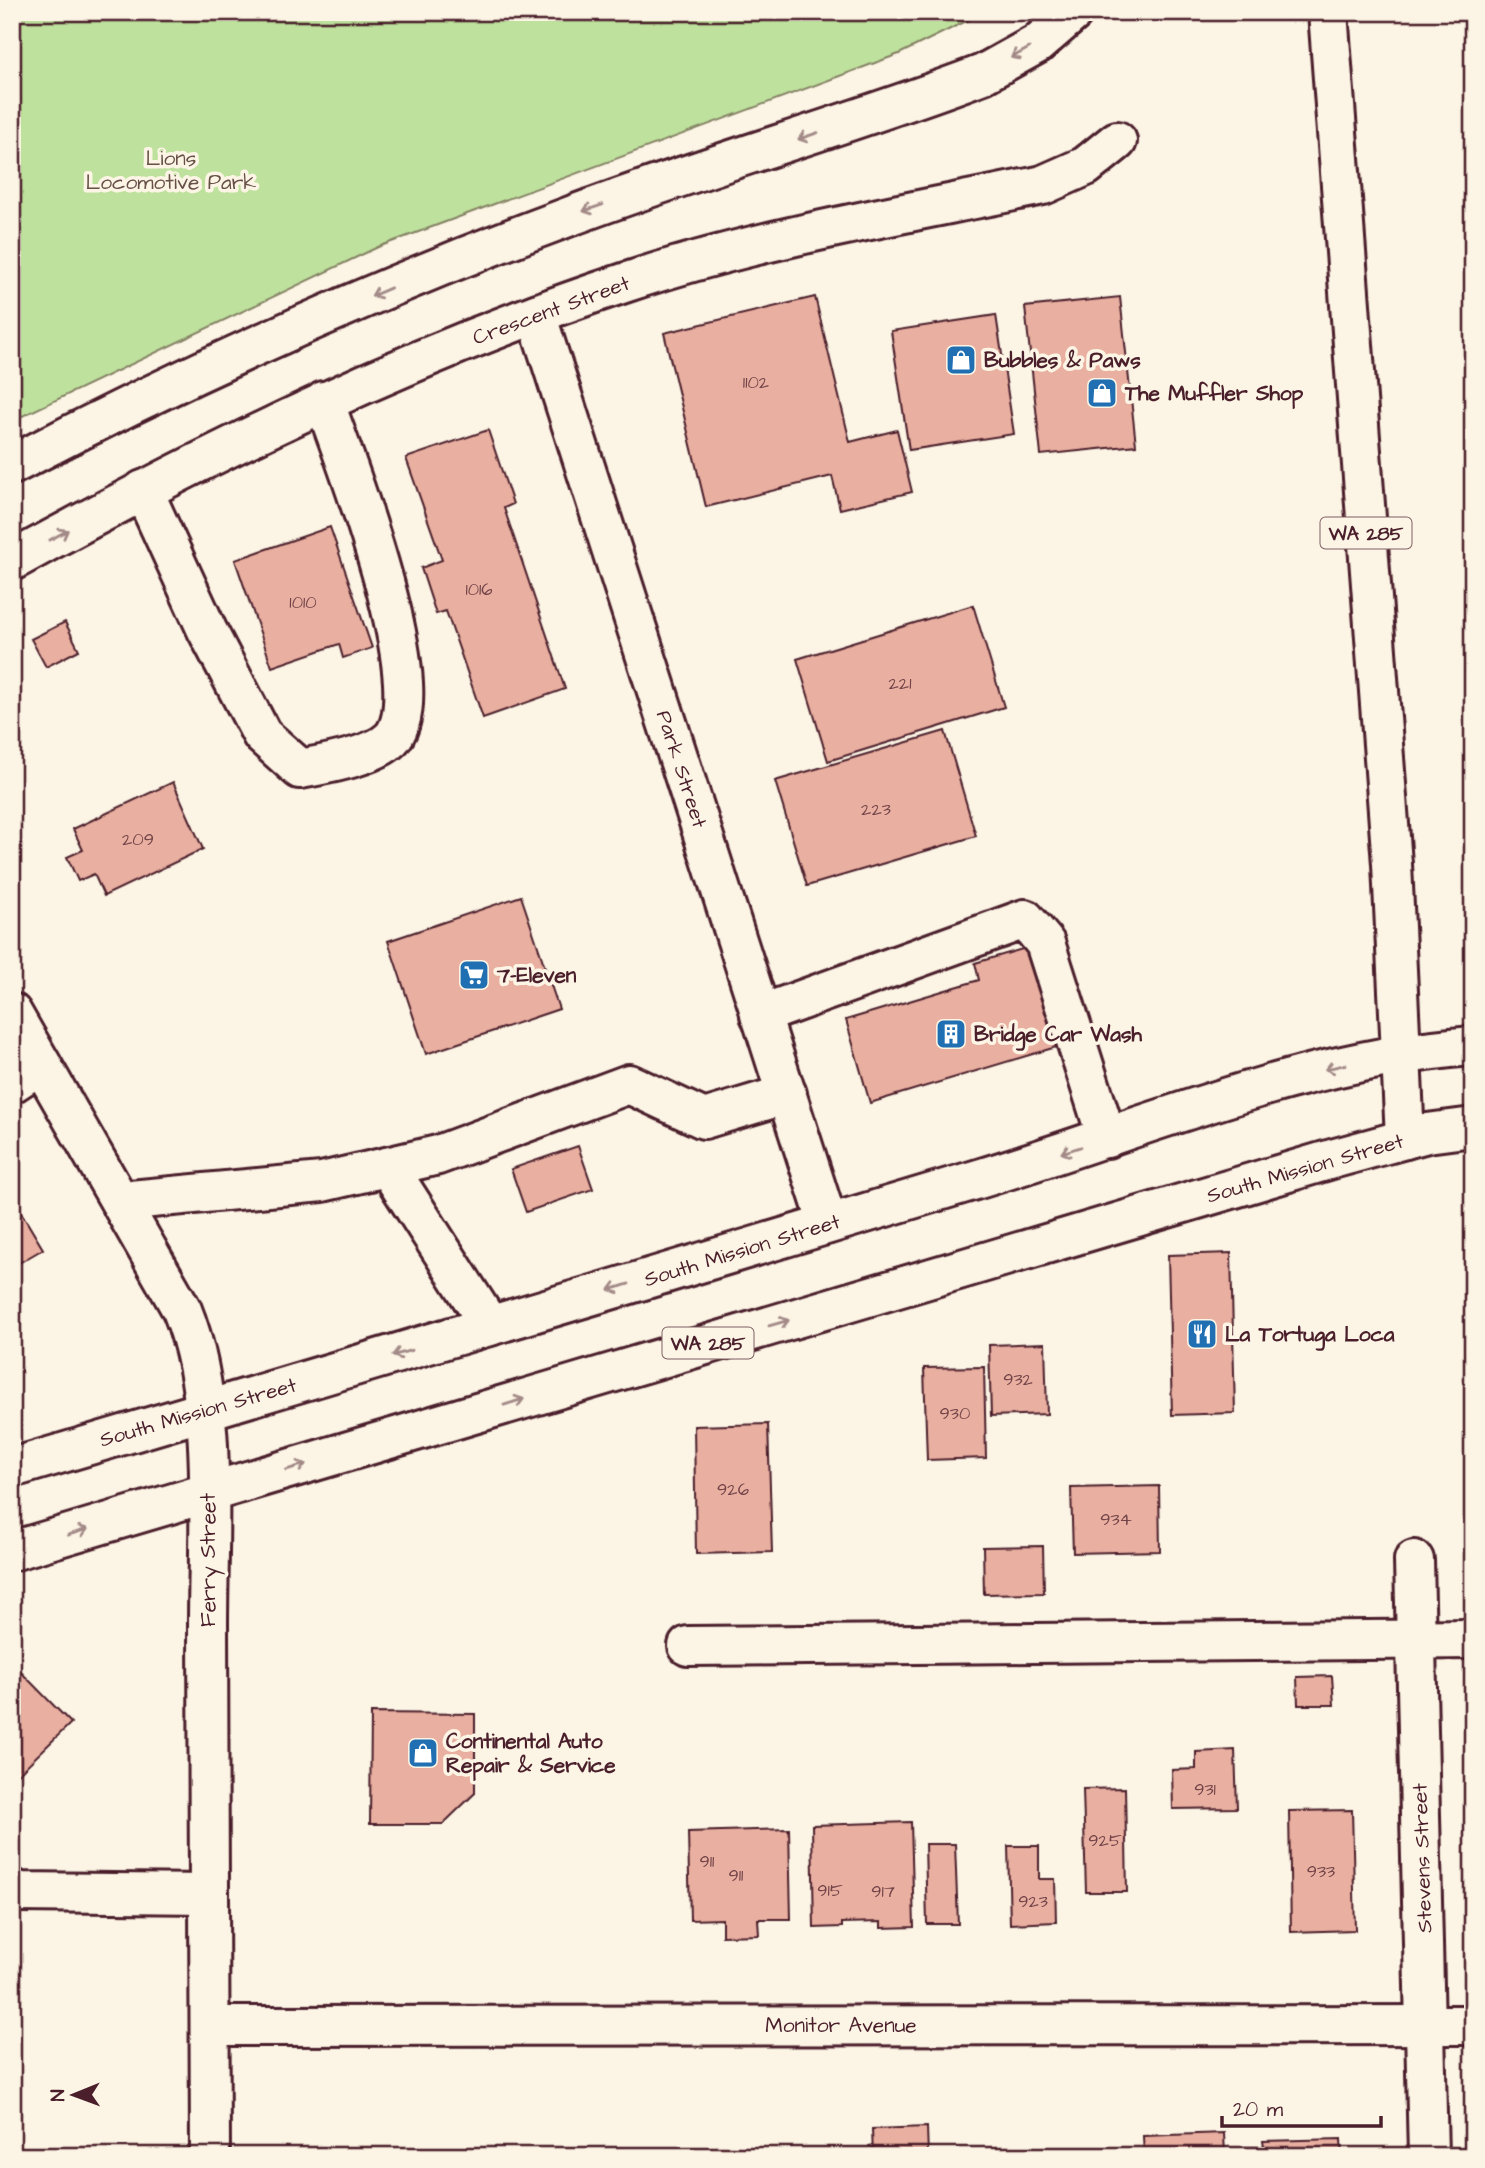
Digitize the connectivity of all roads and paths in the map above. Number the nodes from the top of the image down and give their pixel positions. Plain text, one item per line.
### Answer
1 (1074, 12) edge
2 (1328, 12) edge
3 (1117, 141) dead end
4 (536, 314) junction
5 (324, 401) junction
6 (12, 465) edge
7 (143, 490) junction
8 (12, 561) edge
9 (12, 1013) edge
10 (760, 1015) junction
11 (1473, 1046) edge
12 (1402, 1054) junction
13 (27, 1073) edge
14 (787, 1094) junction
15 (1473, 1127) edge
16 (1107, 1138) junction
17 (1405, 1139) junction
18 (388, 1167) junction
19 (120, 1201) junction
20 (828, 1224) junction
21 (491, 1326) junction
22 (204, 1408) junction
23 (12, 1468) edge
24 (207, 1493) junction
25 (12, 1551) edge
26 (1414, 1560) dead end
27 (1473, 1639) edge
28 (1416, 1640) junction
29 (688, 1646) dead end
30 (12, 1888) edge
31 (209, 1894) junction
32 (1427, 2025) junction
33 (1473, 2025) edge
34 (210, 2026) junction
35 (210, 2156) edge
36 (1428, 2156) edge

1 -> 6 main road
2 - 12 main road, WA 285
3 - 4 main road, Crescent Street
4 - 5 main road, Crescent Street
4 - 10 main road, Park Street
5 - 7 main road, Crescent Street
5 - 7 main road
8 -> 7 main road, Crescent Street
9 - 13 main road, Ferry Street
10 - 14 main road, Park Street
10 - 16 main road
11 - 12 main road, South Mission Street
12 -> 16 main road, South Mission Street
12 - 17 main road, WA 285
13 - 19 main road, Ferry Street
14 - 18 main road
14 - 20 main road, Park Street
15 - 17 main road, South Mission Street
16 -> 20 main road, South Mission Street
24 -> 17 main road, South Mission Street / WA 285
18 - 19 main road
18 - 21 main road
19 - 22 main road, Ferry Street
20 -> 21 main road, South Mission Street
21 -> 22 main road, South Mission Street
22 - 23 main road, South Mission Street
22 - 24 main road, Ferry Street
25 -> 24 main road, South Mission Street / WA 285
24 - 31 main road, Ferry Street
26 - 28 main road, Stevens Street
27 - 28 main road
28 - 29 main road
28 - 32 main road, Stevens Street
30 - 31 main road
31 - 34 main road, Ferry Street
32 - 33 main road, Monitor Avenue
32 - 34 main road, Monitor Avenue
32 - 36 main road, Stevens Street
34 - 35 main road, Ferry Street

